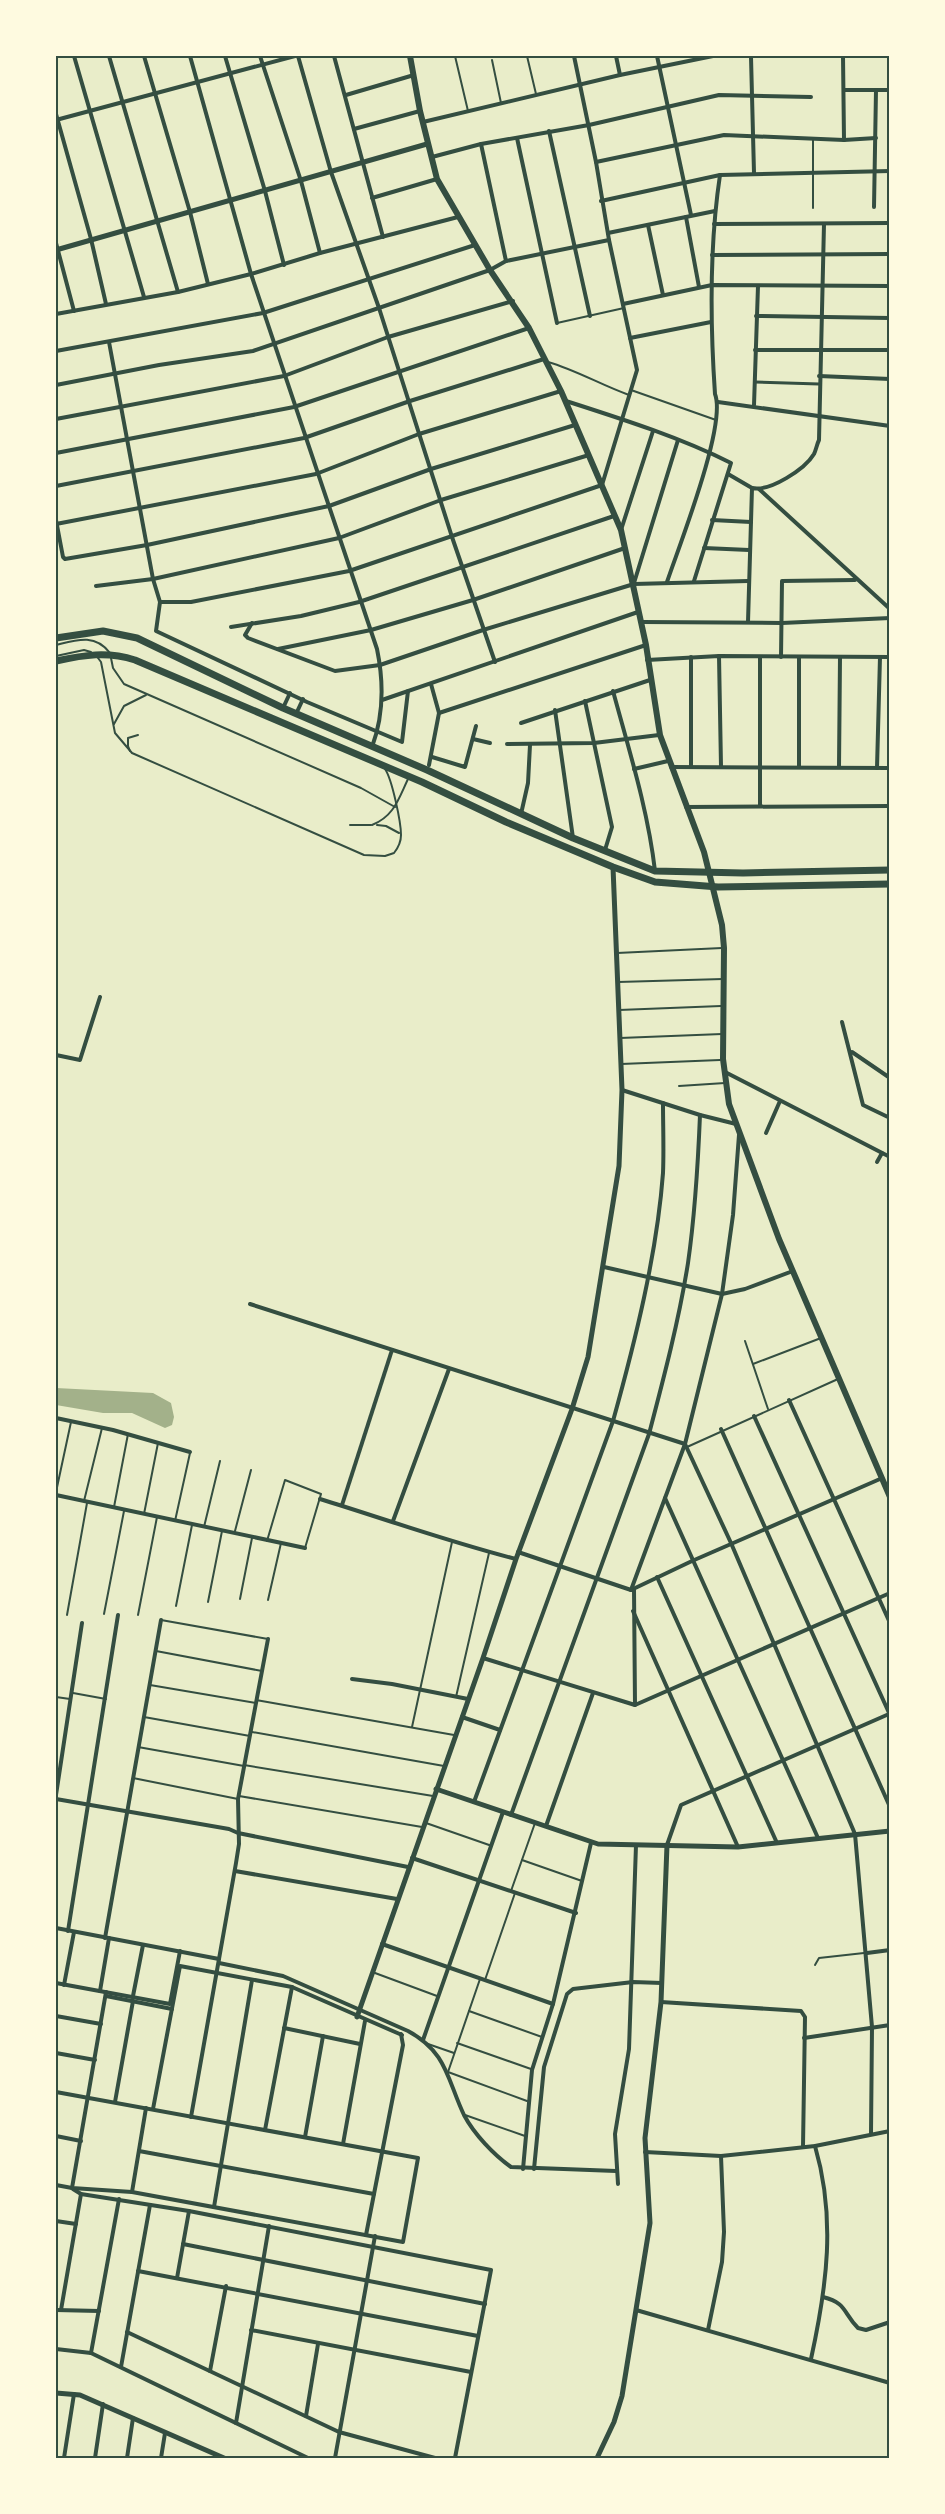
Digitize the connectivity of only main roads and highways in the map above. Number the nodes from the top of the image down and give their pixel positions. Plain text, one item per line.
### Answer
1 (410, 56) edge
2 (56, 638) edge
3 (56, 661) edge
4 (415, 765) junction
5 (409, 776) junction
6 (890, 870) edge
7 (710, 873) junction
8 (890, 885) edge
9 (714, 886) junction
10 (890, 1497) edge

1 - 7 main road
2 - 4 main road
3 - 5 main road
4 - 5 main road
4 - 7 main road
5 - 9 main road
6 - 7 main road
7 - 9 main road
8 - 9 main road
9 - 10 main road

